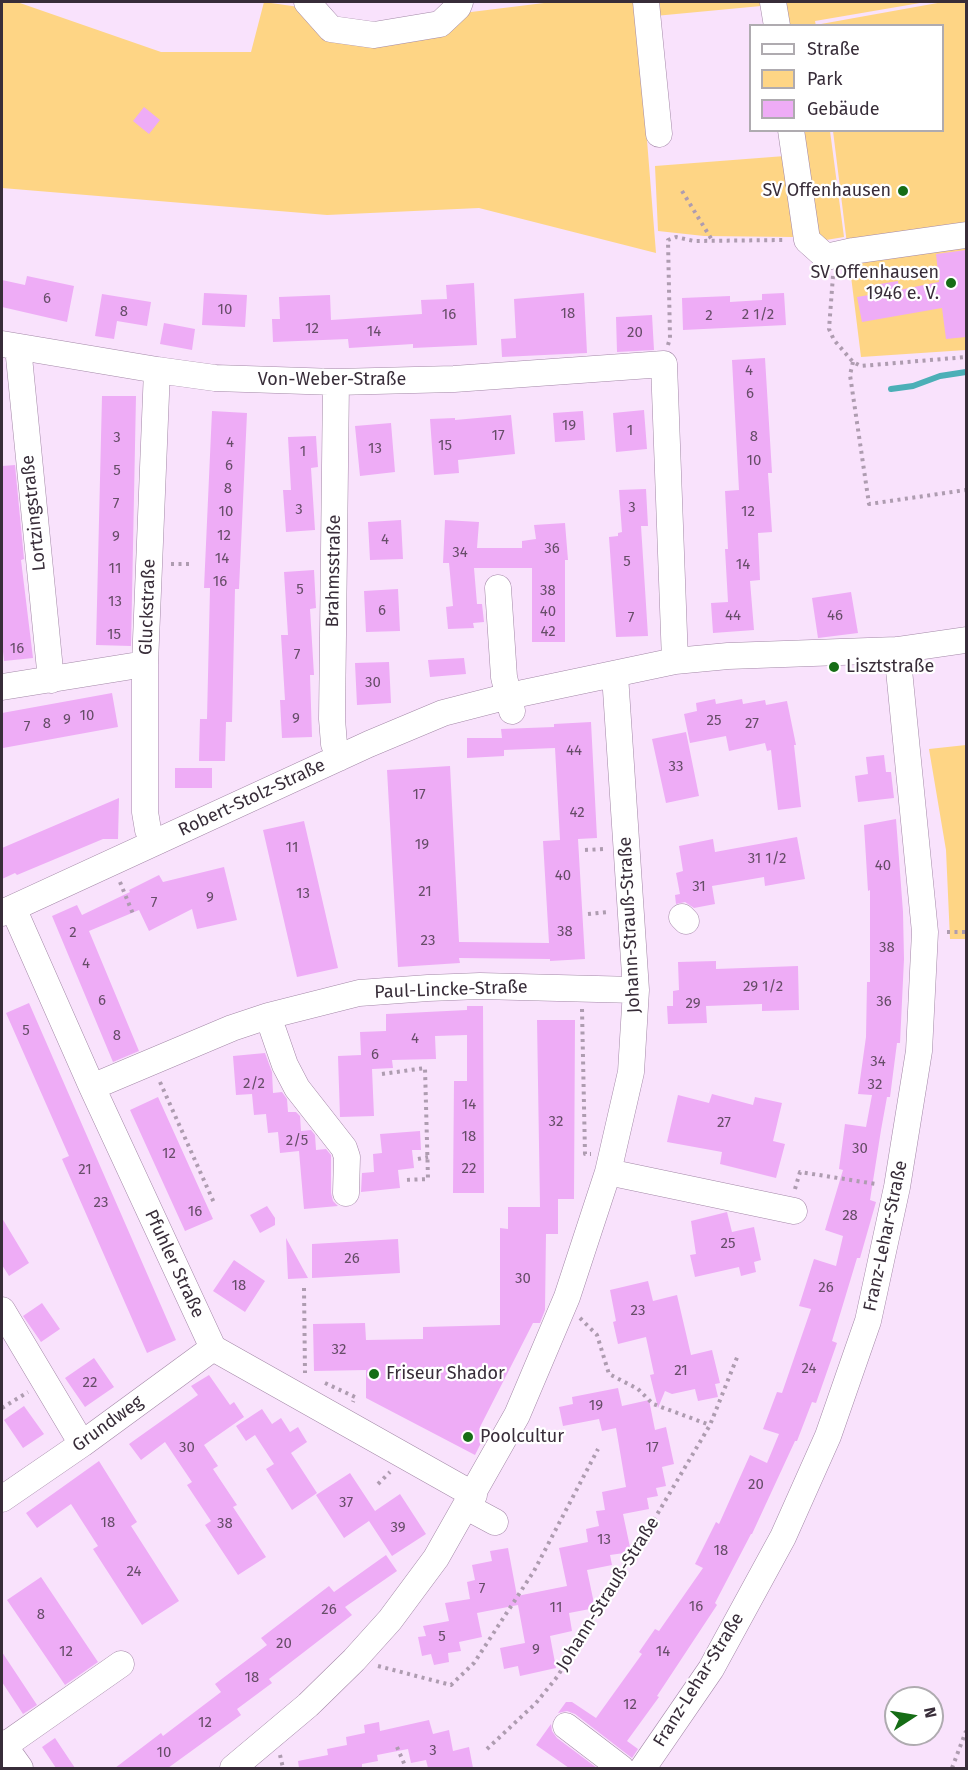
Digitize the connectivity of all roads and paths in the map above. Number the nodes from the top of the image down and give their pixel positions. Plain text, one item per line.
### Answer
1 (307, 2) edge
2 (460, 2) edge
3 (646, 2) edge
4 (773, 2) edge
5 (777, 24) edge
6 (791, 132) edge
7 (659, 134) dead end
8 (682, 191) dead end
9 (966, 235) edge
10 (807, 240) junction
11 (712, 241) junction
12 (826, 257) junction
13 (10, 346) edge
14 (966, 357) edge
15 (853, 362) junction
16 (664, 363) junction
17 (157, 370) junction
18 (336, 382) junction
19 (966, 490) edge
20 (498, 588) dead end
21 (966, 640) edge
22 (897, 650) junction
23 (675, 661) junction
24 (145, 664) junction
25 (615, 675) junction
26 (51, 680) junction
27 (2, 687) edge
28 (510, 704) junction
29 (339, 758) junction
30 (154, 842) junction
31 (111, 862) junction
32 (7, 910) edge
33 (133, 914) dead end
34 (582, 989) junction
35 (636, 990) junction
36 (268, 1016) junction
37 (151, 1062) junction
38 (382, 1074) dead end
39 (92, 1087) junction
40 (618, 1152) junction
41 (428, 1158) junction
42 (418, 1159) dead end
43 (404, 1180) dead end
44 (897, 1187) junction
45 (346, 1193) dead end
46 (215, 1206) dead end
47 (788, 1211) joint
48 (303, 1287) dead end
49 (562, 1309) junction
50 (2, 1311) edge
51 (213, 1348) junction
52 (738, 1355) dead end
53 (45, 1383) junction
54 (2, 1408) edge
55 (345, 1422) junction
56 (710, 1425) junction
57 (82, 1444) junction
58 (598, 1449) dead end
59 (2, 1499) edge
60 (470, 1501) junction
61 (495, 1522) dead end
62 (354, 1660) junction
63 (121, 1664) dead end
64 (566, 1726) dead end
65 (966, 1731) edge
66 (397, 1747) dead end
67 (487, 1749) dead end
68 (11, 1758) edge
69 (233, 1768) edge
70 (406, 1768) edge
71 (621, 1768) edge
72 (643, 1768) edge
73 (952, 1768) edge

1 - 2 street
3 - 7 street
4 - 5 street
6 - 10 street
8 - 11 path
9 - 12 street
10 - 11 path
10 - 12 street
11 - 16 path
12 - 15 path
13 - 17 street, Von-Weber-Straße
13 - 26 street, Lortzingstraße
14 - 15 path
15 - 19 path
16 - 18 street, Von-Weber-Straße
16 - 23 street
17 - 18 street, Von-Weber-Straße
17 - 24 street, Gluckstraße
18 - 29 street, Brahmsstraße
20 - 28 street
21 - 22 street, Robert-Stolz-Straße
22 - 23 street, Robert-Stolz-Straße
22 - 44 street, Franz-Lehar-Straße
23 - 25 street, Robert-Stolz-Straße
24 - 26 street
24 - 30 street, Gluckstraße
25 - 28 street, Robert-Stolz-Straße
25 - 35 street, Johann-Strauß-Straße
26 - 27 street
28 - 29 street, Robert-Stolz-Straße
29 - 30 street, Robert-Stolz-Straße
30 - 31 street, Robert-Stolz-Straße
31 - 32 street, Robert-Stolz-Straße
31 - 33 path
32 - 39 street, Pfuhler Straße
34 - 35 street, Paul-Lincke-Straße
34 - 36 street, Paul-Lincke-Straße
34 - 40 path
35 - 40 street, Johann-Strauß-Straße
36 - 37 street, Paul-Lincke-Straße
36 - 45 street
37 - 39 street, Paul-Lincke-Straße
37 - 46 path
38 - 41 path
39 - 51 street, Pfuhler Straße
40 - 47 street
40 - 49 street, Johann-Strauß-Straße
41 - 42 path
41 - 43 path
44 - 47 path
44 - 72 street, Franz-Lehar-Straße
48 - 55 path
49 - 56 path
49 - 60 street, Johann-Strauß-Straße
50 - 53 street
51 - 55 street
51 - 57 street, Grundweg
52 - 56 path, Johann-Strauß-Straße
53 - 54 path
53 - 57 street
55 - 60 street
56 - 67 path, Johann-Strauß-Straße
57 - 59 street, Grundweg
58 - 62 path
60 - 61 street
60 - 62 street, Johann-Strauß-Straße
62 - 69 street, Johann-Strauß-Straße
63 - 68 street
64 - 71 street
65 - 73 path
66 - 70 path

